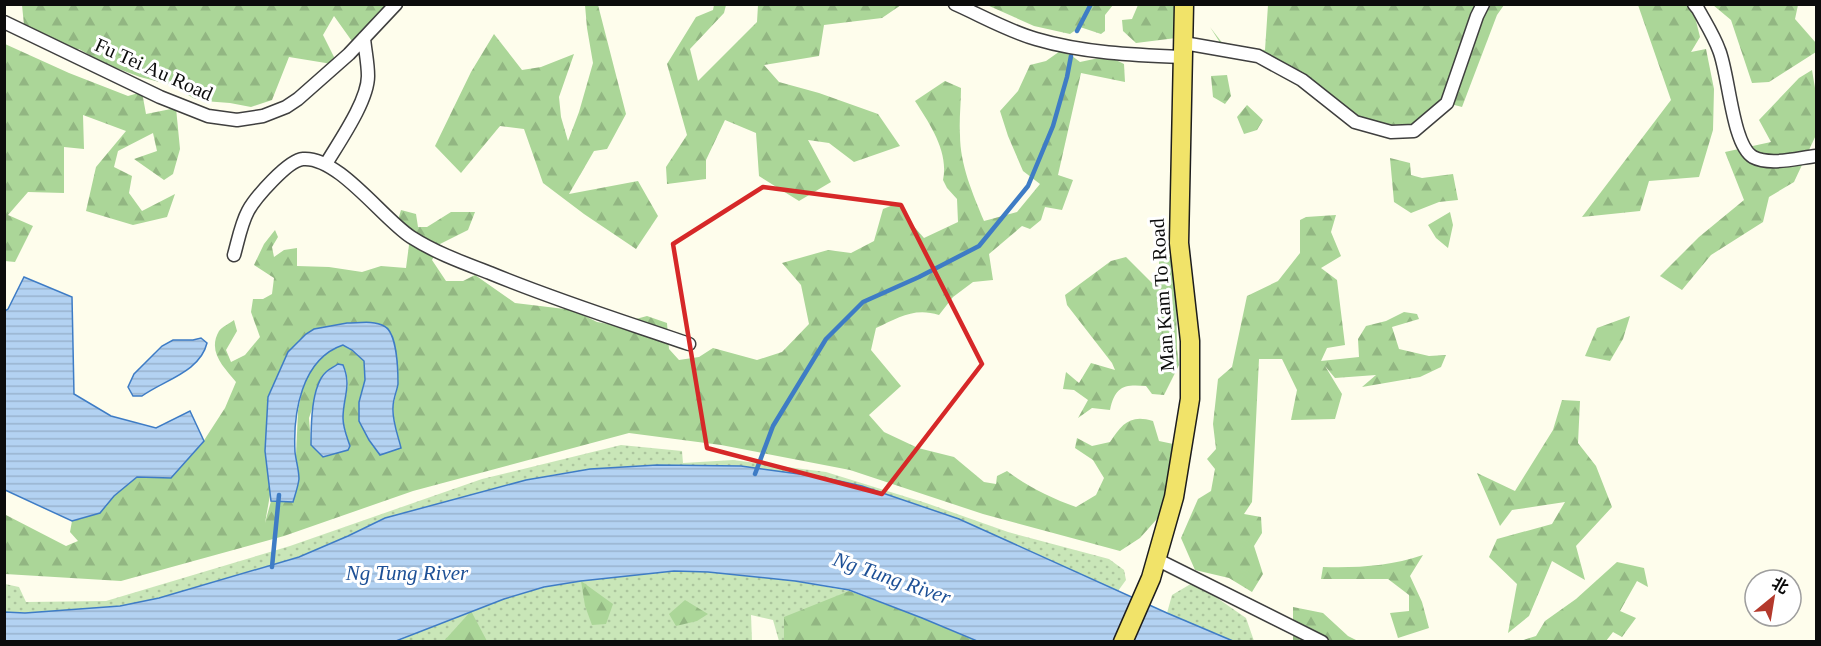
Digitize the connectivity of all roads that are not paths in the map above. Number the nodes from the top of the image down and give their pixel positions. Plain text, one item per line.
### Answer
1 (396, 4) edge
2 (955, 4) edge
3 (1185, 4) edge
4 (1483, 4) edge
5 (1694, 4) edge
6 (4, 21) edge
7 (364, 38) junction
8 (1183, 50) junction
9 (1816, 156) edge
10 (326, 165) junction
11 (234, 255) dead end
12 (688, 344) dead end
13 (1156, 559) junction
14 (1123, 642) edge
15 (1322, 642) edge

1 - 7 street, Fu Tei Au Road
2 - 8 street
3 - 8 main road, Man Kam To Road
4 - 8 street
5 - 9 street
6 - 7 street, Fu Tei Au Road
7 - 10 street
8 - 13 main road, Man Kam To Road
10 - 11 street
10 - 12 street
13 - 14 main road, Man Kam To Road
13 - 15 street

